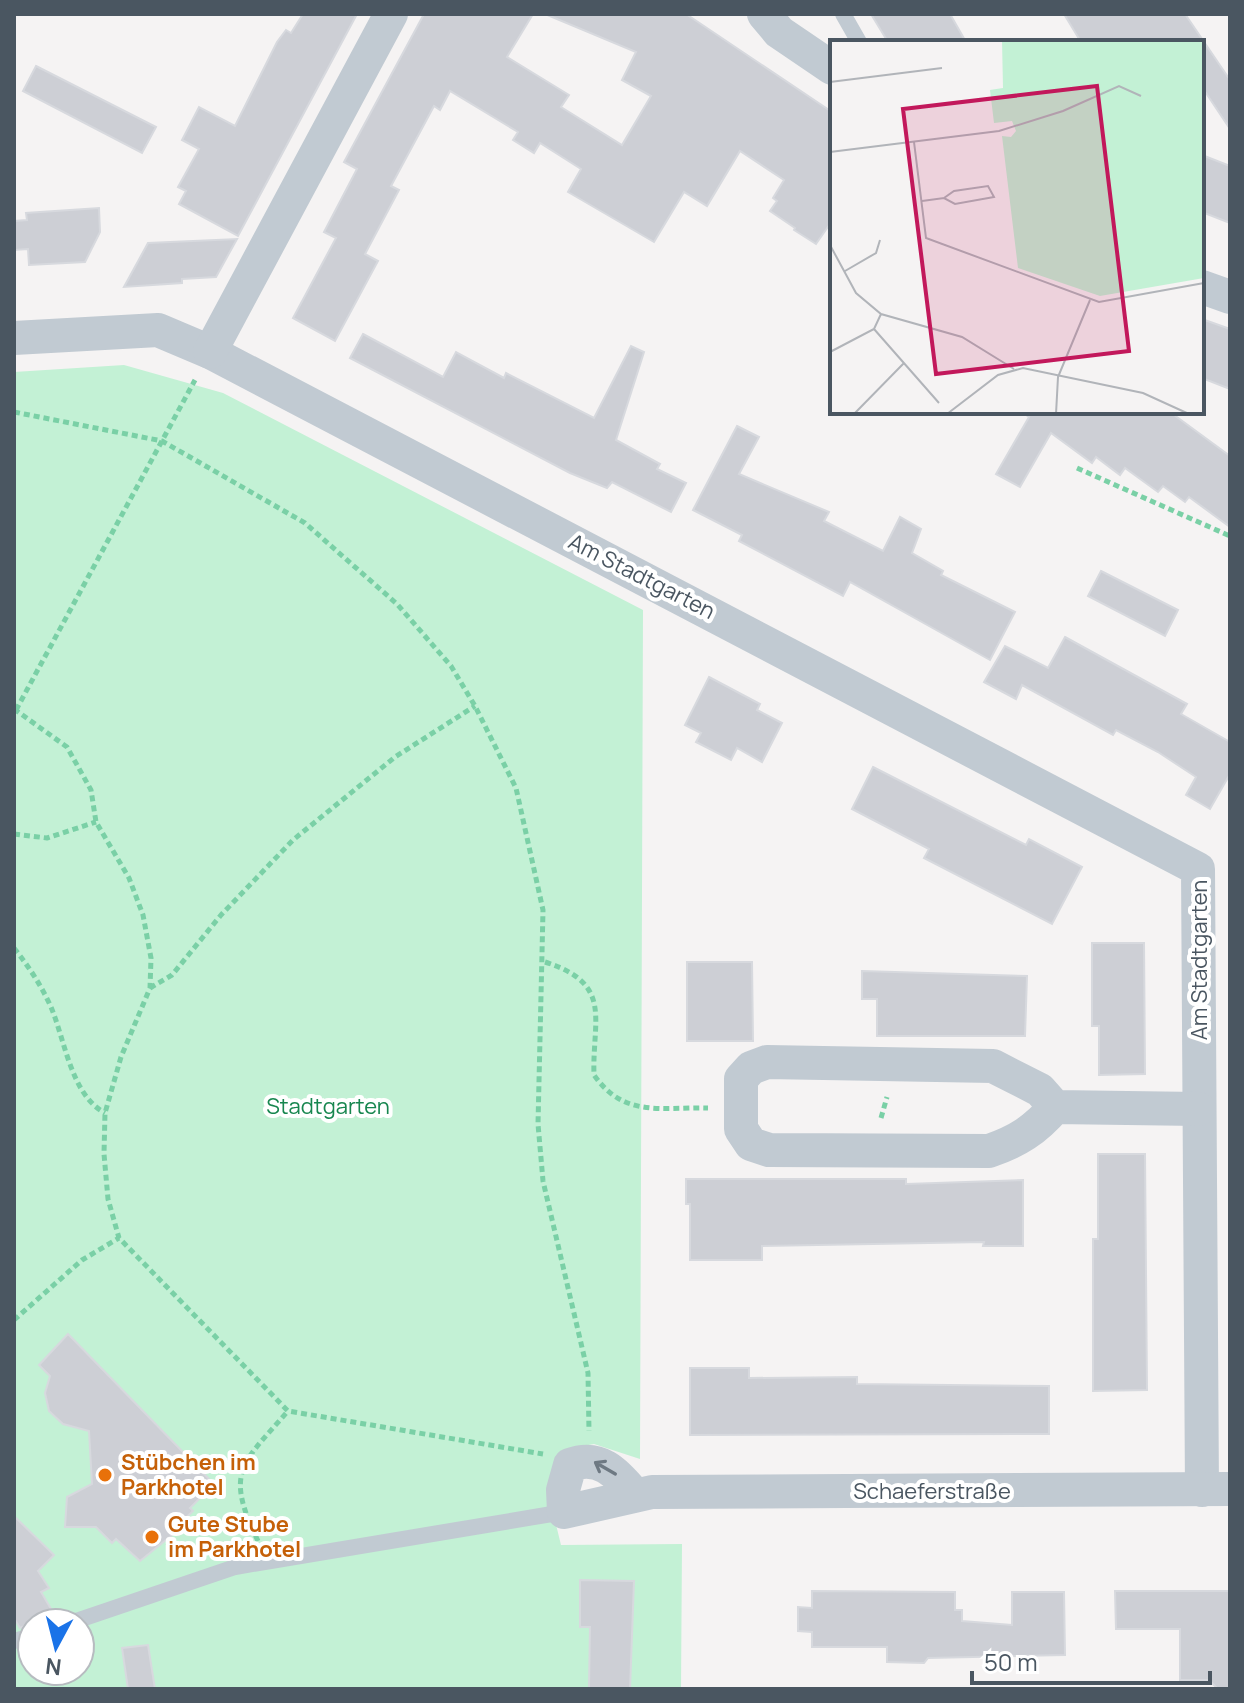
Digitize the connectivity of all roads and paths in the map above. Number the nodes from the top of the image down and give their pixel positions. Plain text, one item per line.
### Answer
1 (391, 14) edge
2 (764, 14) edge
3 (843, 14) edge
4 (858, 40) edge
5 (830, 67) edge
6 (1204, 288) edge
7 (1230, 297) edge
8 (14, 338) edge
9 (210, 352) junction
10 (14, 412) edge
11 (162, 441) junction
12 (1077, 468) dead end
13 (1230, 536) edge
14 (475, 706) junction
15 (15, 709) edge
16 (96, 822) junction
17 (14, 834) edge
18 (14, 948) edge
19 (545, 962) junction
20 (150, 988) junction
21 (892, 1064) junction
22 (1055, 1107) junction
23 (741, 1108) junction
24 (1199, 1109) junction
25 (105, 1113) junction
26 (876, 1150) junction
27 (119, 1238) junction
28 (14, 1320) edge
29 (288, 1411) junction
30 (578, 1462) junction
31 (1216, 1490) edge
32 (634, 1494) junction
33 (564, 1512) junction
34 (268, 1561) junction
35 (96, 1614) edge

1 - 9 street
2 - 5 street
3 - 4 lane
6 - 7 street
8 - 9 street
9 - 11 path
9 - 24 street, Am Stadtgarten
10 - 11 path
11 - 14 path
11 - 15 path
12 - 13 path
14 - 19 path
14 - 20 path
15 - 16 path
16 - 17 path
16 - 20 path
18 - 25 path
19 - 23 path
19 - 30 path
20 - 25 path
21 - 22 street
21 - 23 street
21 - 26 path
22 - 24 street
22 - 26 street
23 - 26 street
24 - 31 street, Am Stadtgarten
25 - 27 path
27 - 28 path
27 - 29 path
29 - 30 path
29 - 34 path
32 -> 30 street
30 - 33 street
31 - 32 street, Schaeferstraße
32 - 33 street, Schaeferstraße
33 - 34 lane
34 - 35 lane

